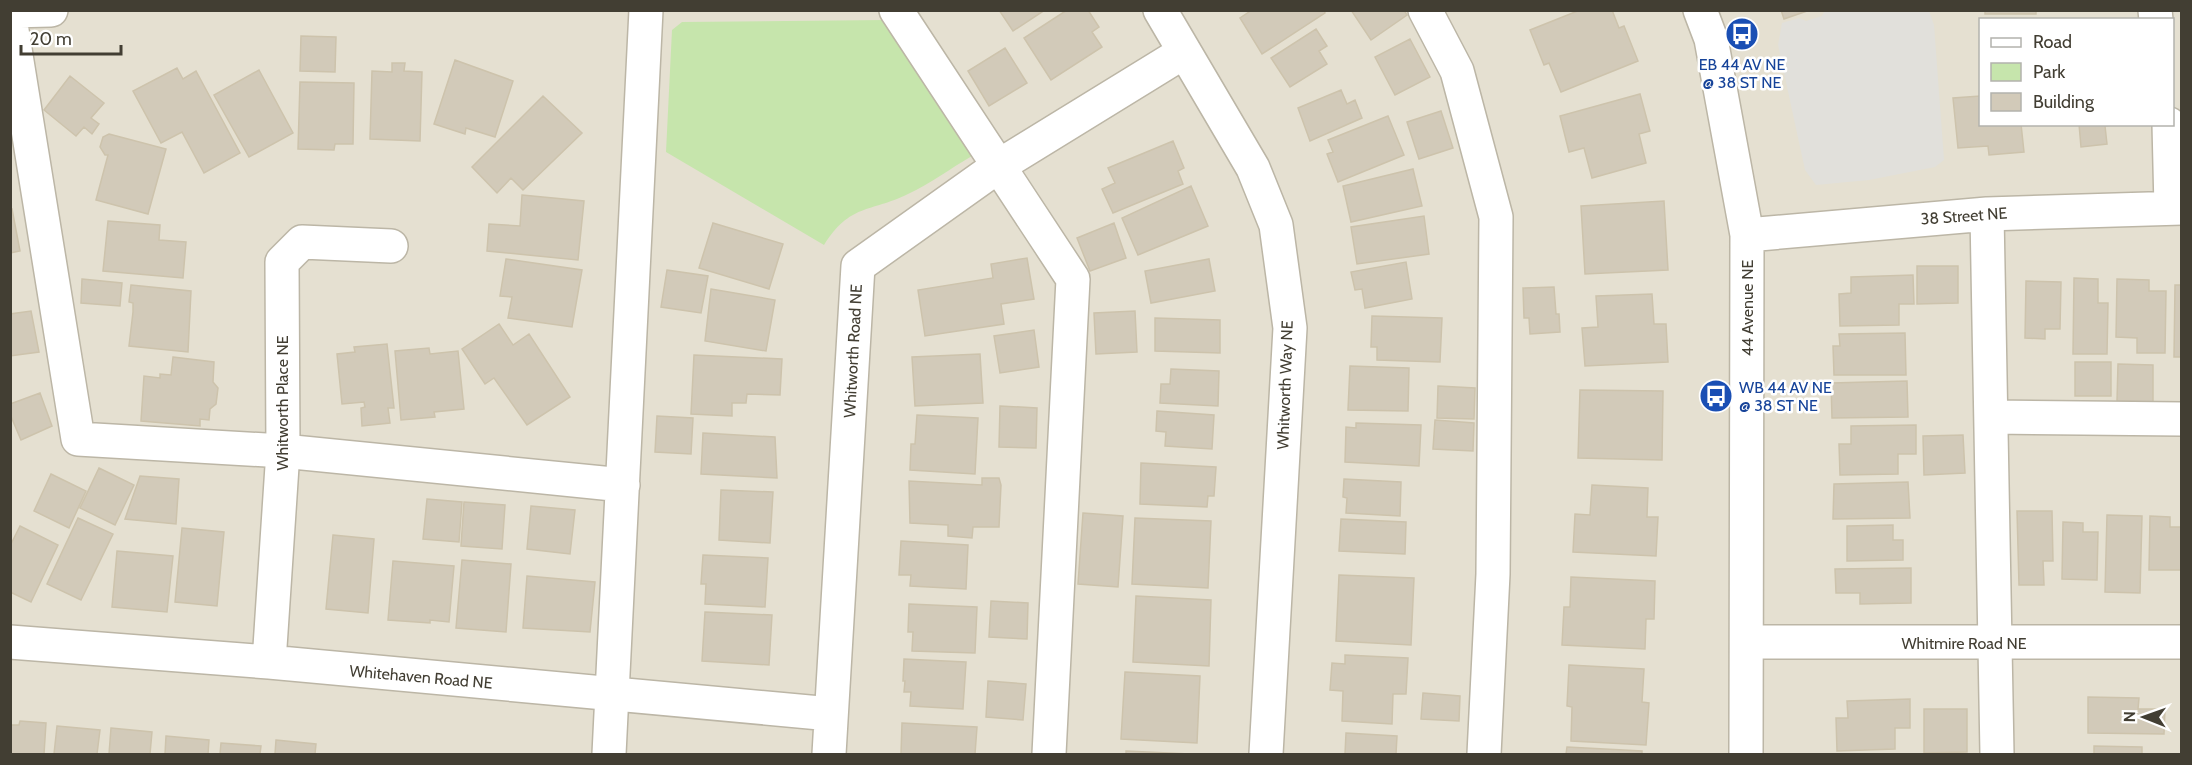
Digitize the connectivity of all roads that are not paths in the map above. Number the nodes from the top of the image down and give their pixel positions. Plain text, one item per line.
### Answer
1 (51, 10) edge
2 (646, 10) edge
3 (896, 10) edge
4 (1160, 10) edge
5 (1425, 10) edge
6 (1700, 10) edge
7 (10, 11) edge
8 (10, 18) edge
9 (1185, 52) junction
10 (2169, 126) edge
11 (997, 167) junction
12 (2176, 208) edge
13 (1987, 214) junction
14 (1747, 235) junction
15 (391, 246) dead end
16 (1991, 417) junction
17 (2181, 419) edge
18 (283, 451) junction
19 (623, 485) junction
20 (10, 642) edge
21 (1748, 642) junction
22 (2181, 642) edge
23 (1994, 644) junction
24 (269, 662) junction
25 (612, 695) junction
26 (831, 714) junction
27 (609, 754) edge
28 (830, 754) edge
29 (1049, 754) edge
30 (1266, 754) edge
31 (1484, 754) edge
32 (1746, 754) edge
33 (1996, 754) edge

1 - 7 street
2 - 19 street
3 - 11 street
4 - 9 street, Whitworth Way NE
5 - 31 street
6 - 14 street, 44 Avenue NE
8 - 18 street
9 - 11 street, Whitworth Road NE
9 - 30 street, Whitworth Way NE
10 - 12 street
11 - 26 street, Whitworth Road NE
11 - 29 street
12 - 13 street, 38 Street NE
13 - 14 street, 38 Street NE
13 - 16 street
14 - 21 street, 44 Avenue NE
15 - 18 street, Whitworth Place NE
16 - 17 street
16 - 23 street
18 - 19 street
18 - 24 street, Whitworth Place NE
19 - 25 street
20 - 24 street, Whitehaven Road NE
21 - 23 street, Whitmire Road NE
21 - 32 street, 44 Avenue NE
22 - 23 street, Whitmire Road NE
23 - 33 street
24 - 25 street, Whitehaven Road NE
25 - 26 street, Whitehaven Road NE
25 - 27 street
26 - 28 street, Whitworth Road NE

